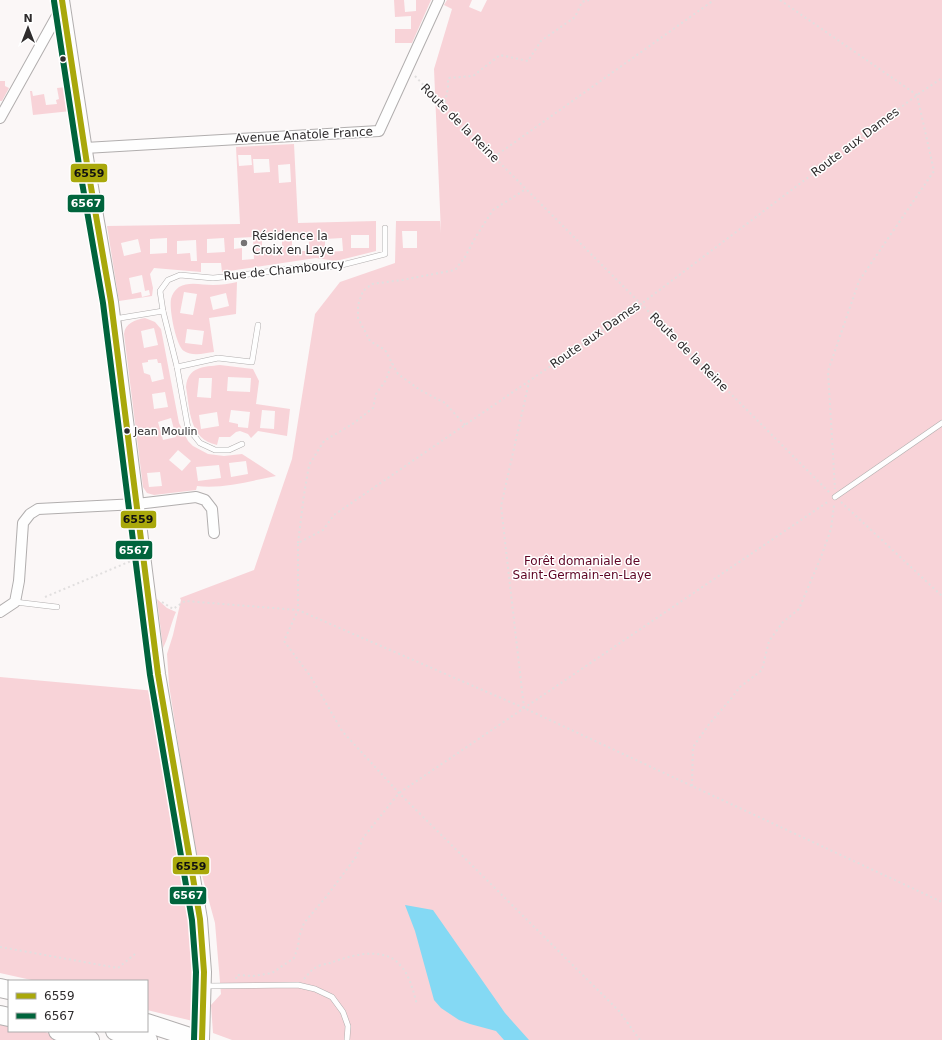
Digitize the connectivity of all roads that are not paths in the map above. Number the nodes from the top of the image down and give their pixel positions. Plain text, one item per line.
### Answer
1 (439, 0) edge
2 (62, 3) edge
3 (0, 118) edge
4 (85, 148) junction
5 (385, 228) dead end
6 (163, 311) junction
7 (113, 319) junction
8 (258, 325) dead end
9 (177, 367) junction
10 (942, 423) edge
11 (242, 444) dead end
12 (835, 497) road end
13 (137, 504) junction
14 (214, 533) dead end
15 (15, 602) junction
16 (57, 607) dead end
17 (0, 612) edge
18 (204, 986) junction
19 (148, 1023) edge
20 (62, 1032) edge
21 (119, 1032) edge
22 (90, 1040) edge
23 (148, 1040) edge
24 (199, 1040) edge
25 (202, 1040) edge
26 (347, 1040) edge

1 - 4 street, Avenue Anatole France
2 - 3 street
2 - 4 street
4 - 7 street
5 - 6 lane, Rue de Chambourcy
6 - 7 lane
6 - 9 lane
7 - 13 street
8 - 9 lane
9 - 11 lane
10 - 12 lane
13 - 14 street
13 - 15 street
13 - 18 street
15 - 16 lane
15 - 17 street
18 - 25 street
18 - 26 lane
19 - 24 highway
20 - 22 highway
21 - 23 highway

